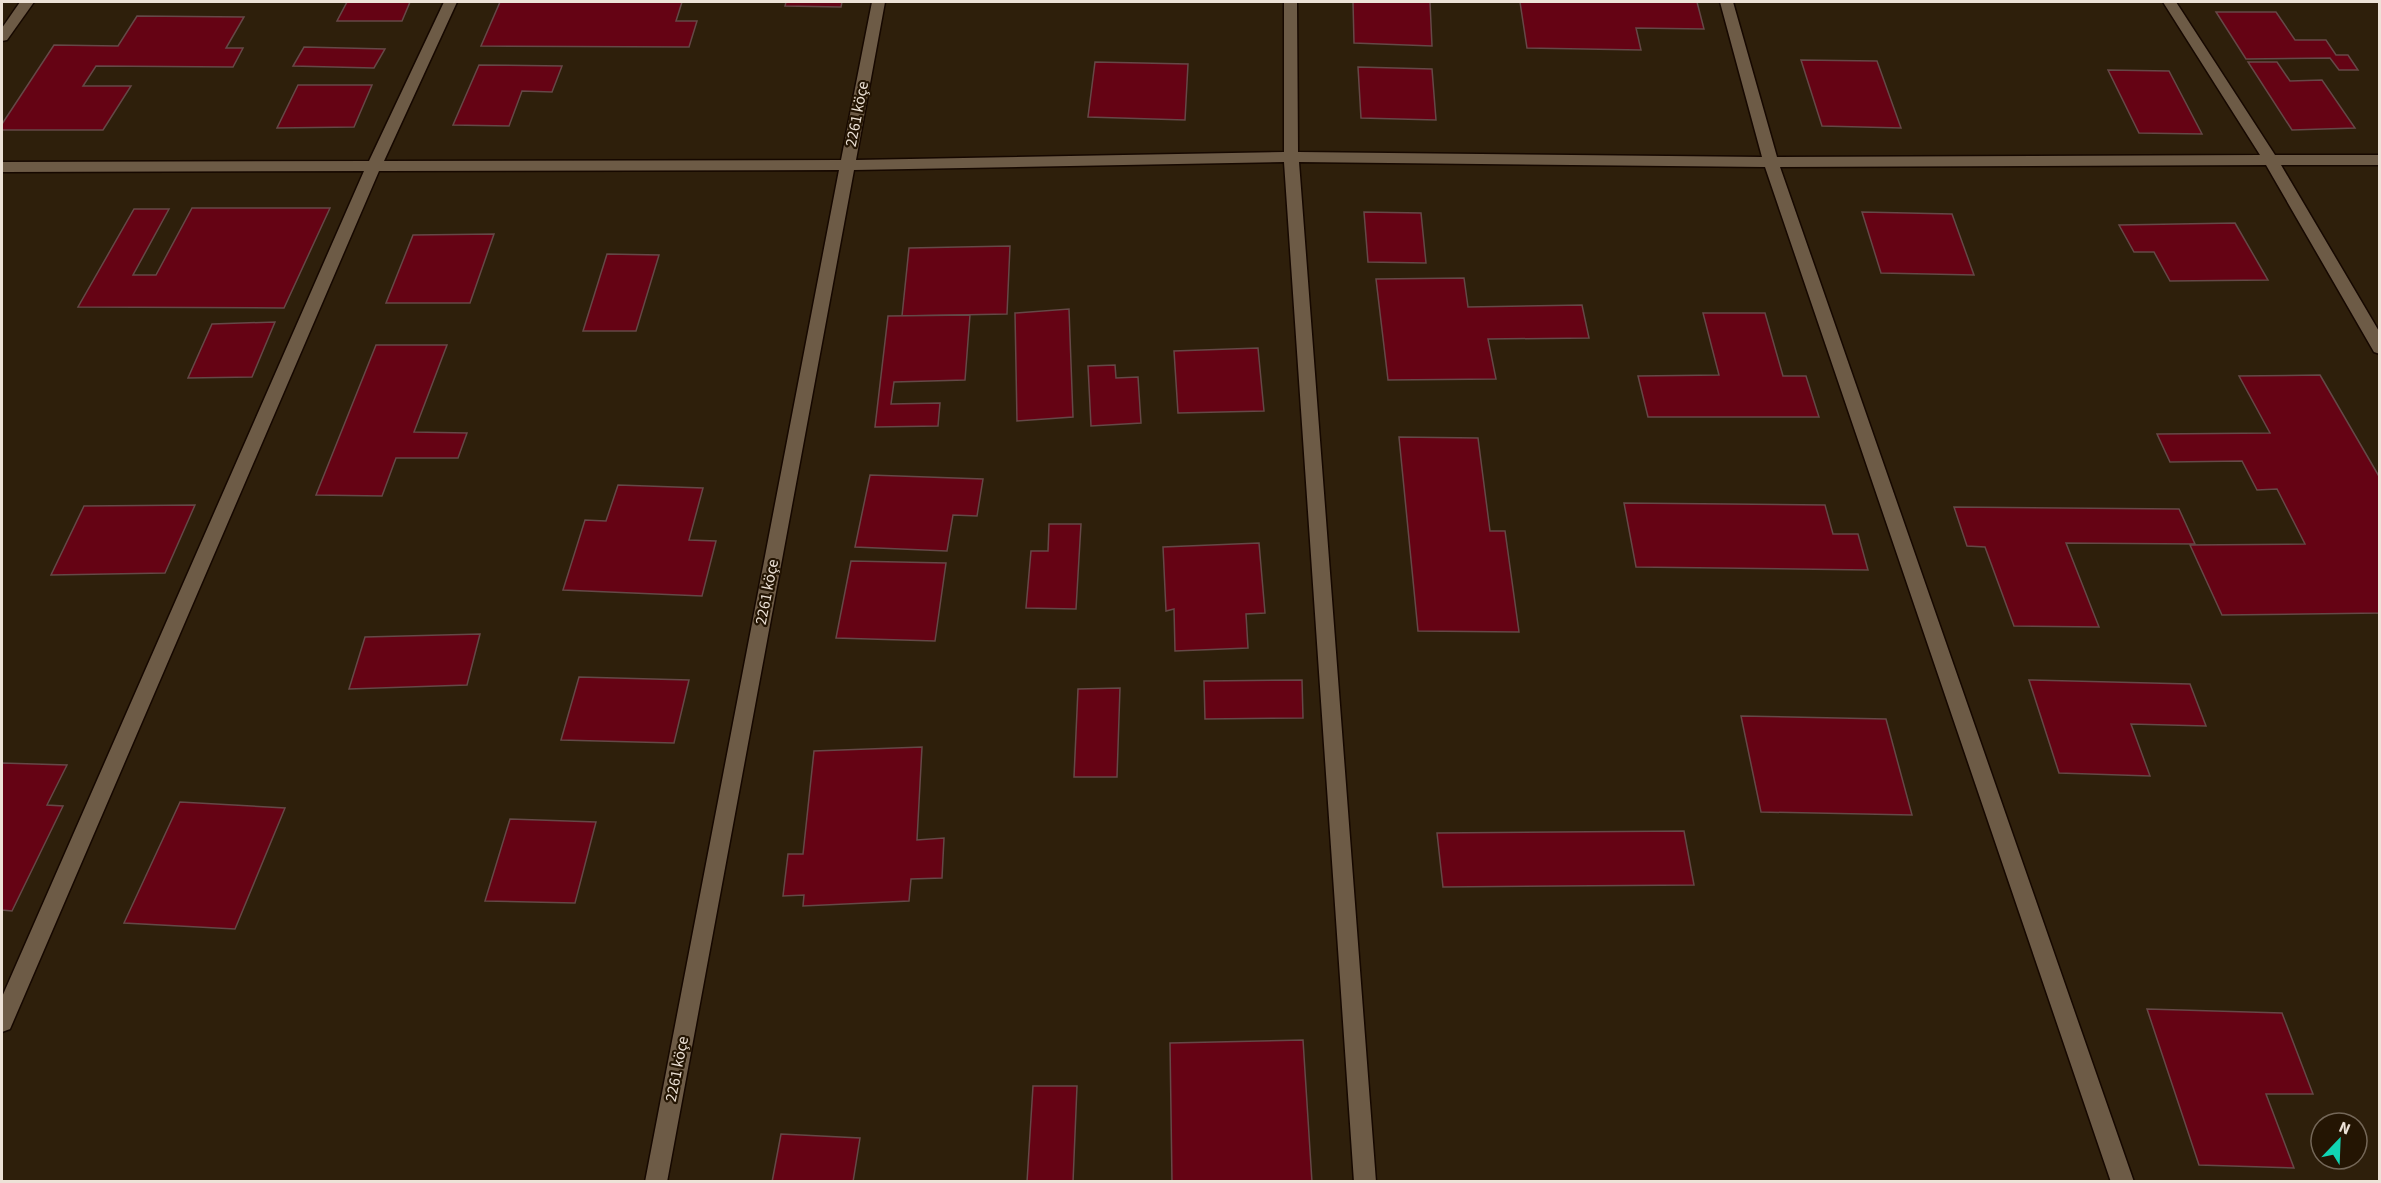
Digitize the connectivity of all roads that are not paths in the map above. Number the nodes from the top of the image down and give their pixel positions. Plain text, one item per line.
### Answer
1 (27, 2) edge
2 (450, 2) edge
3 (878, 2) edge
4 (1290, 2) edge
5 (1726, 2) edge
6 (2170, 2) edge
7 (2, 37) edge
8 (1291, 158) junction
9 (2379, 160) edge
10 (2271, 161) junction
11 (1771, 162) junction
12 (847, 165) junction
13 (374, 166) junction
14 (2, 167) edge
15 (2379, 348) edge
16 (2, 1021) edge
17 (656, 1182) edge
18 (1365, 1182) edge
19 (2123, 1182) edge

1 - 7 street
2 - 13 street
3 - 12 street, 2261 köçe
4 - 8 street
5 - 11 street
6 - 10 street
8 - 11 street
8 - 12 street
8 - 18 street
9 - 10 street
10 - 11 street
10 - 15 street
11 - 19 street
12 - 13 street
12 - 17 street, 2261 köçe
13 - 14 street
13 - 16 street

